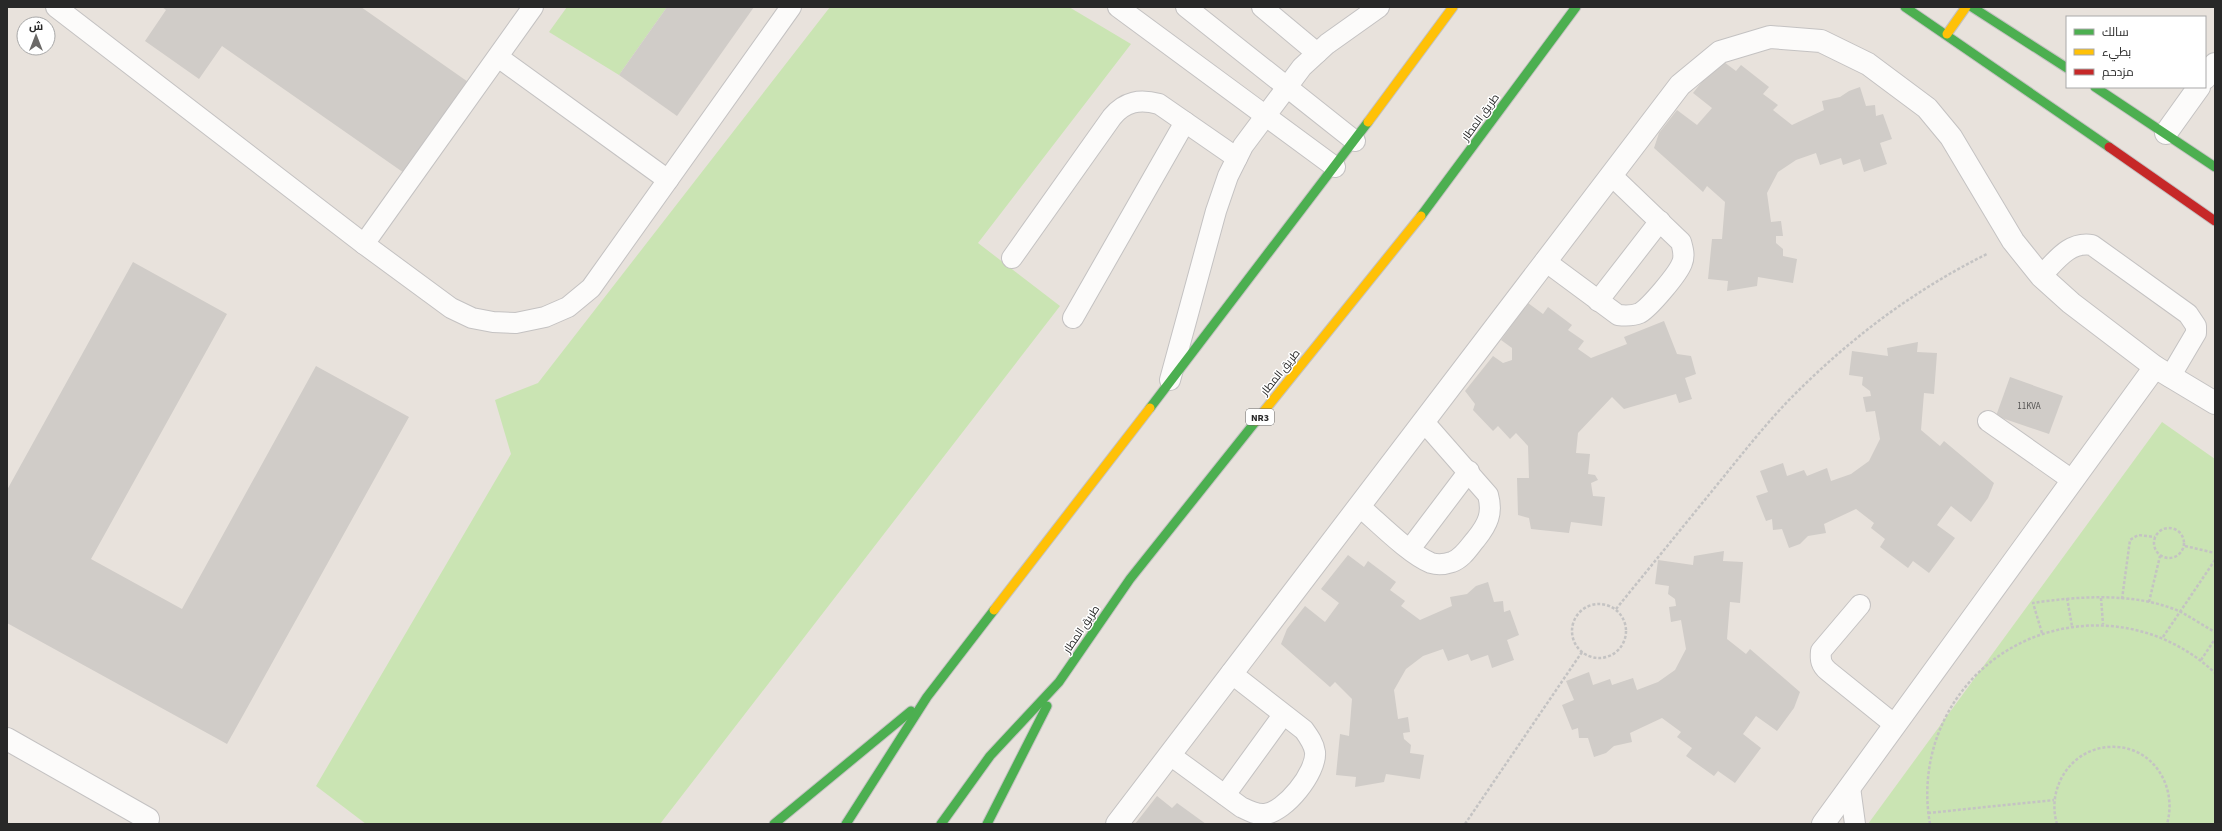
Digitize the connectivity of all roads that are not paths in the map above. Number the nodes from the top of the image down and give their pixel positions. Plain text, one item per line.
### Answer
1 (56, 7) edge
2 (533, 7) edge
3 (791, 7) edge
4 (1118, 7) edge
5 (1186, 7) edge
6 (1379, 7) edge
7 (1452, 7) edge
8 (1576, 7) edge
9 (1905, 7) edge
10 (1966, 7) edge
11 (1972, 7) edge
12 (1270, 9) edge
13 (1947, 34) junction
14 (1317, 53) junction
15 (498, 57) junction
16 (2215, 64) edge
17 (2066, 67) edge
18 (2206, 77) edge
19 (1286, 86) junction
20 (2098, 88) edge
21 (2198, 88) edge
22 (1264, 115) junction
23 (1185, 122) junction
24 (2166, 133) junction
25 (1355, 140) junction
26 (1237, 158) junction
27 (1335, 167) junction
28 (2215, 167) edge
29 (1611, 175) junction
30 (668, 180) junction
31 (1660, 221) junction
32 (2215, 221) edge
33 (364, 244) junction
34 (1012, 258) dead end
35 (1546, 261) junction
36 (2041, 276) junction
37 (1598, 301) junction
38 (1073, 318) dead end
39 (2163, 372) junction
40 (1170, 383) junction
41 (2215, 403) edge
42 (1988, 421) dead end
43 (1424, 422) junction
44 (1469, 471) junction
45 (2072, 480) junction
46 (1359, 506) junction
47 (1410, 549) junction
48 (1860, 605) dead end
49 (1231, 673) junction
50 (1059, 682) junction
51 (927, 697) junction
52 (1284, 715) junction
53 (1895, 725) junction
54 (7, 739) edge
55 (1170, 756) junction
56 (1850, 787) junction
57 (1225, 795) junction
58 (145, 824) edge
59 (774, 824) edge
60 (846, 824) edge
61 (941, 824) edge
62 (987, 824) edge
63 (1118, 824) edge
64 (1823, 824) edge
65 (1855, 824) edge

1 - 33 lane
2 - 15 lane
3 - 30 lane
4 - 22 lane
5 - 19 lane
6 - 14 lane
7 - 25 main road
8 - 50 main road, طريق المطار / NR3
9 - 13 main road
10 - 13 main road
11 - 17 main road
12 - 14 lane
13 - 32 main road
14 - 19 lane
15 - 30 lane
15 - 33 lane
16 - 18 street
19 - 22 lane
19 - 25 lane
20 - 24 main road
21 - 24 street
22 - 26 lane
22 - 27 lane
23 - 26 lane
23 - 34 lane
23 - 38 lane
24 - 28 main road
25 - 27 main road
26 - 40 lane
27 - 40 main road
29 - 31 lane
29 - 35 street
29 - 36 street
30 - 33 lane
31 - 37 lane
31 - 37 lane
35 - 37 lane
35 - 43 street
36 - 39 street
36 - 39 lane
39 - 41 street
39 - 45 street
40 - 51 main road
42 - 45 lane
43 - 44 lane
43 - 46 street
44 - 47 lane
44 - 47 lane
45 - 53 street
46 - 47 lane
46 - 49 street
48 - 53 lane
49 - 52 lane
49 - 55 street
50 - 61 main road, طريق المطار / NR3
50 - 62 main road
51 - 59 main road
51 - 60 main road
52 - 57 lane
52 - 57 lane
53 - 56 street
54 - 58 street
55 - 57 lane
55 - 63 street
56 - 64 street
56 - 65 lane

